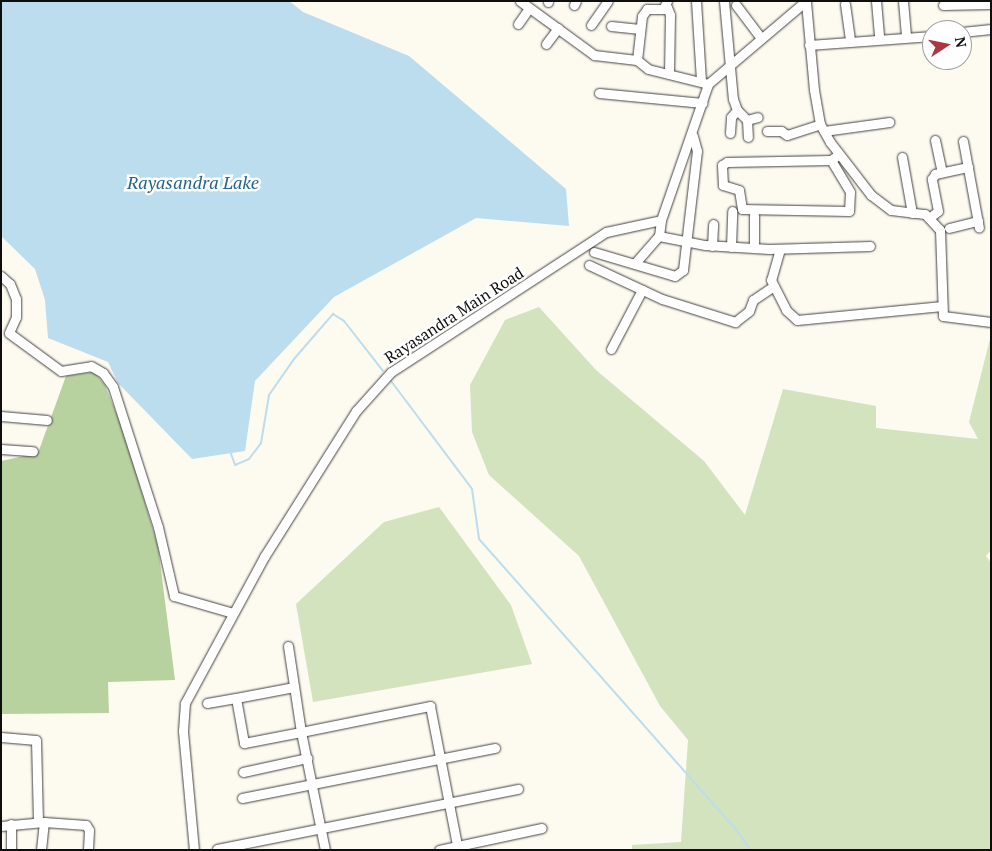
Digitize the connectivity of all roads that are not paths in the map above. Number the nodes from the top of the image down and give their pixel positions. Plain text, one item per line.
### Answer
1 (520, 1) edge
2 (608, 1) edge
3 (696, 1) edge
4 (724, 1) edge
5 (806, 1) edge
6 (876, 1) edge
7 (903, 1) edge
8 (667, 4) edge
9 (845, 4) dead end
10 (991, 4) edge
11 (736, 5) dead end
12 (943, 5) dead end
13 (529, 8) junction
14 (518, 24) dead end
15 (591, 25) dead end
16 (611, 26) dead end
17 (558, 28) junction
18 (640, 28) junction
19 (991, 29) edge
20 (972, 31) edge
21 (922, 36) edge
22 (906, 37) junction
23 (761, 38) junction
24 (880, 39) junction
25 (850, 42) junction
26 (546, 44) dead end
27 (809, 44) junction
28 (637, 60) junction
29 (728, 64) junction
30 (669, 74) junction
31 (705, 82) junction
32 (599, 93) dead end
33 (703, 103) junction
34 (730, 115) junction
35 (758, 118) dead end
36 (747, 120) junction
37 (889, 122) dead end
38 (822, 128) junction
39 (767, 131) dead end
40 (730, 133) dead end
41 (693, 136) junction
42 (748, 137) dead end
43 (935, 140) dead end
44 (963, 141) dead end
45 (834, 157) junction
46 (902, 157) dead end
47 (968, 167) junction
48 (942, 172) junction
49 (861, 183) junction
50 (850, 192) junction
51 (732, 211) dead end
52 (912, 212) junction
53 (754, 214) dead end
54 (929, 218) junction
55 (661, 220) junction
56 (713, 224) dead end
57 (949, 228) dead end
58 (659, 236) junction
59 (687, 241) junction
60 (712, 246) junction
61 (870, 246) dead end
62 (731, 247) junction
63 (754, 248) junction
64 (780, 249) junction
65 (594, 252) dead end
66 (636, 262) junction
67 (589, 265) dead end
68 (1, 276) edge
69 (774, 286) junction
70 (642, 290) junction
71 (942, 306) junction
72 (991, 322) edge
73 (611, 349) dead end
74 (1, 416) edge
75 (47, 420) dead end
76 (1, 449) edge
77 (33, 451) dead end
78 (233, 613) junction
79 (288, 646) dead end
80 (294, 687) junction
81 (236, 698) junction
82 (207, 703) dead end
83 (301, 732) junction
84 (1, 737) edge
85 (495, 748) dead end
86 (306, 758) junction
87 (440, 759) junction
88 (243, 772) dead end
89 (312, 785) junction
90 (518, 789) dead end
91 (242, 798) dead end
92 (449, 803) junction
93 (41, 822) junction
94 (11, 824) junction
95 (1, 826) edge
96 (321, 828) junction
97 (542, 828) dead end
98 (458, 848) edge
99 (218, 849) edge
100 (11, 850) edge
101 (41, 850) edge
102 (88, 850) edge
103 (194, 850) edge
104 (325, 850) edge
105 (439, 850) edge

1 - 13 street
2 - 15 street
3 - 31 street
4 - 29 street
5 - 23 street
5 - 27 street
6 - 24 street
7 - 22 street
8 - 18 street
8 - 30 street
9 - 25 street
10 - 12 street
11 - 23 street
13 - 14 street
13 - 17 street
16 - 18 street
17 - 26 street
17 - 28 street
18 - 28 street
19 - 20 street
21 - 22 street
22 - 24 street
23 - 29 street
24 - 25 street
25 - 27 street
27 - 38 street
28 - 30 street
29 - 31 street
29 - 34 street
30 - 31 street
31 - 33 street
32 - 33 street
33 - 41 street
34 - 36 street
34 - 40 street
35 - 36 street
36 - 42 street
37 - 38 street
38 - 39 street
38 - 45 street
41 - 55 street
41 - 59 street
43 - 48 street
44 - 47 street
45 - 49 street
45 - 50 street
45 - 50 street
46 - 52 street
47 - 48 street
47 - 57 street
48 - 54 street
49 - 50 street
49 - 52 street
51 - 62 street
52 - 54 street
53 - 63 street
54 - 71 street
55 - 58 street
55 - 78 street, Rayasandra Main Road
56 - 60 street
58 - 59 street
58 - 66 street
59 - 60 street
59 - 66 street
60 - 62 street
61 - 64 street
62 - 63 street
63 - 64 street
64 - 69 street
65 - 66 street
67 - 70 street
68 - 78 street
69 - 70 street
69 - 71 street
70 - 73 street
71 - 72 street
74 - 75 street
76 - 77 street
78 - 103 street, Rayasandra Main Road
79 - 80 street
80 - 81 street
80 - 83 street
81 - 82 street
81 - 83 street
83 - 86 street
83 - 87 street
84 - 93 street
85 - 87 street
86 - 88 street
86 - 89 street
87 - 89 street
87 - 92 street
89 - 91 street
89 - 96 street
90 - 92 street
92 - 96 street
92 - 98 street
93 - 94 street
93 - 101 street
93 - 102 street
94 - 95 street
94 - 100 street
96 - 99 street
96 - 104 street
97 - 98 street
98 - 105 street

